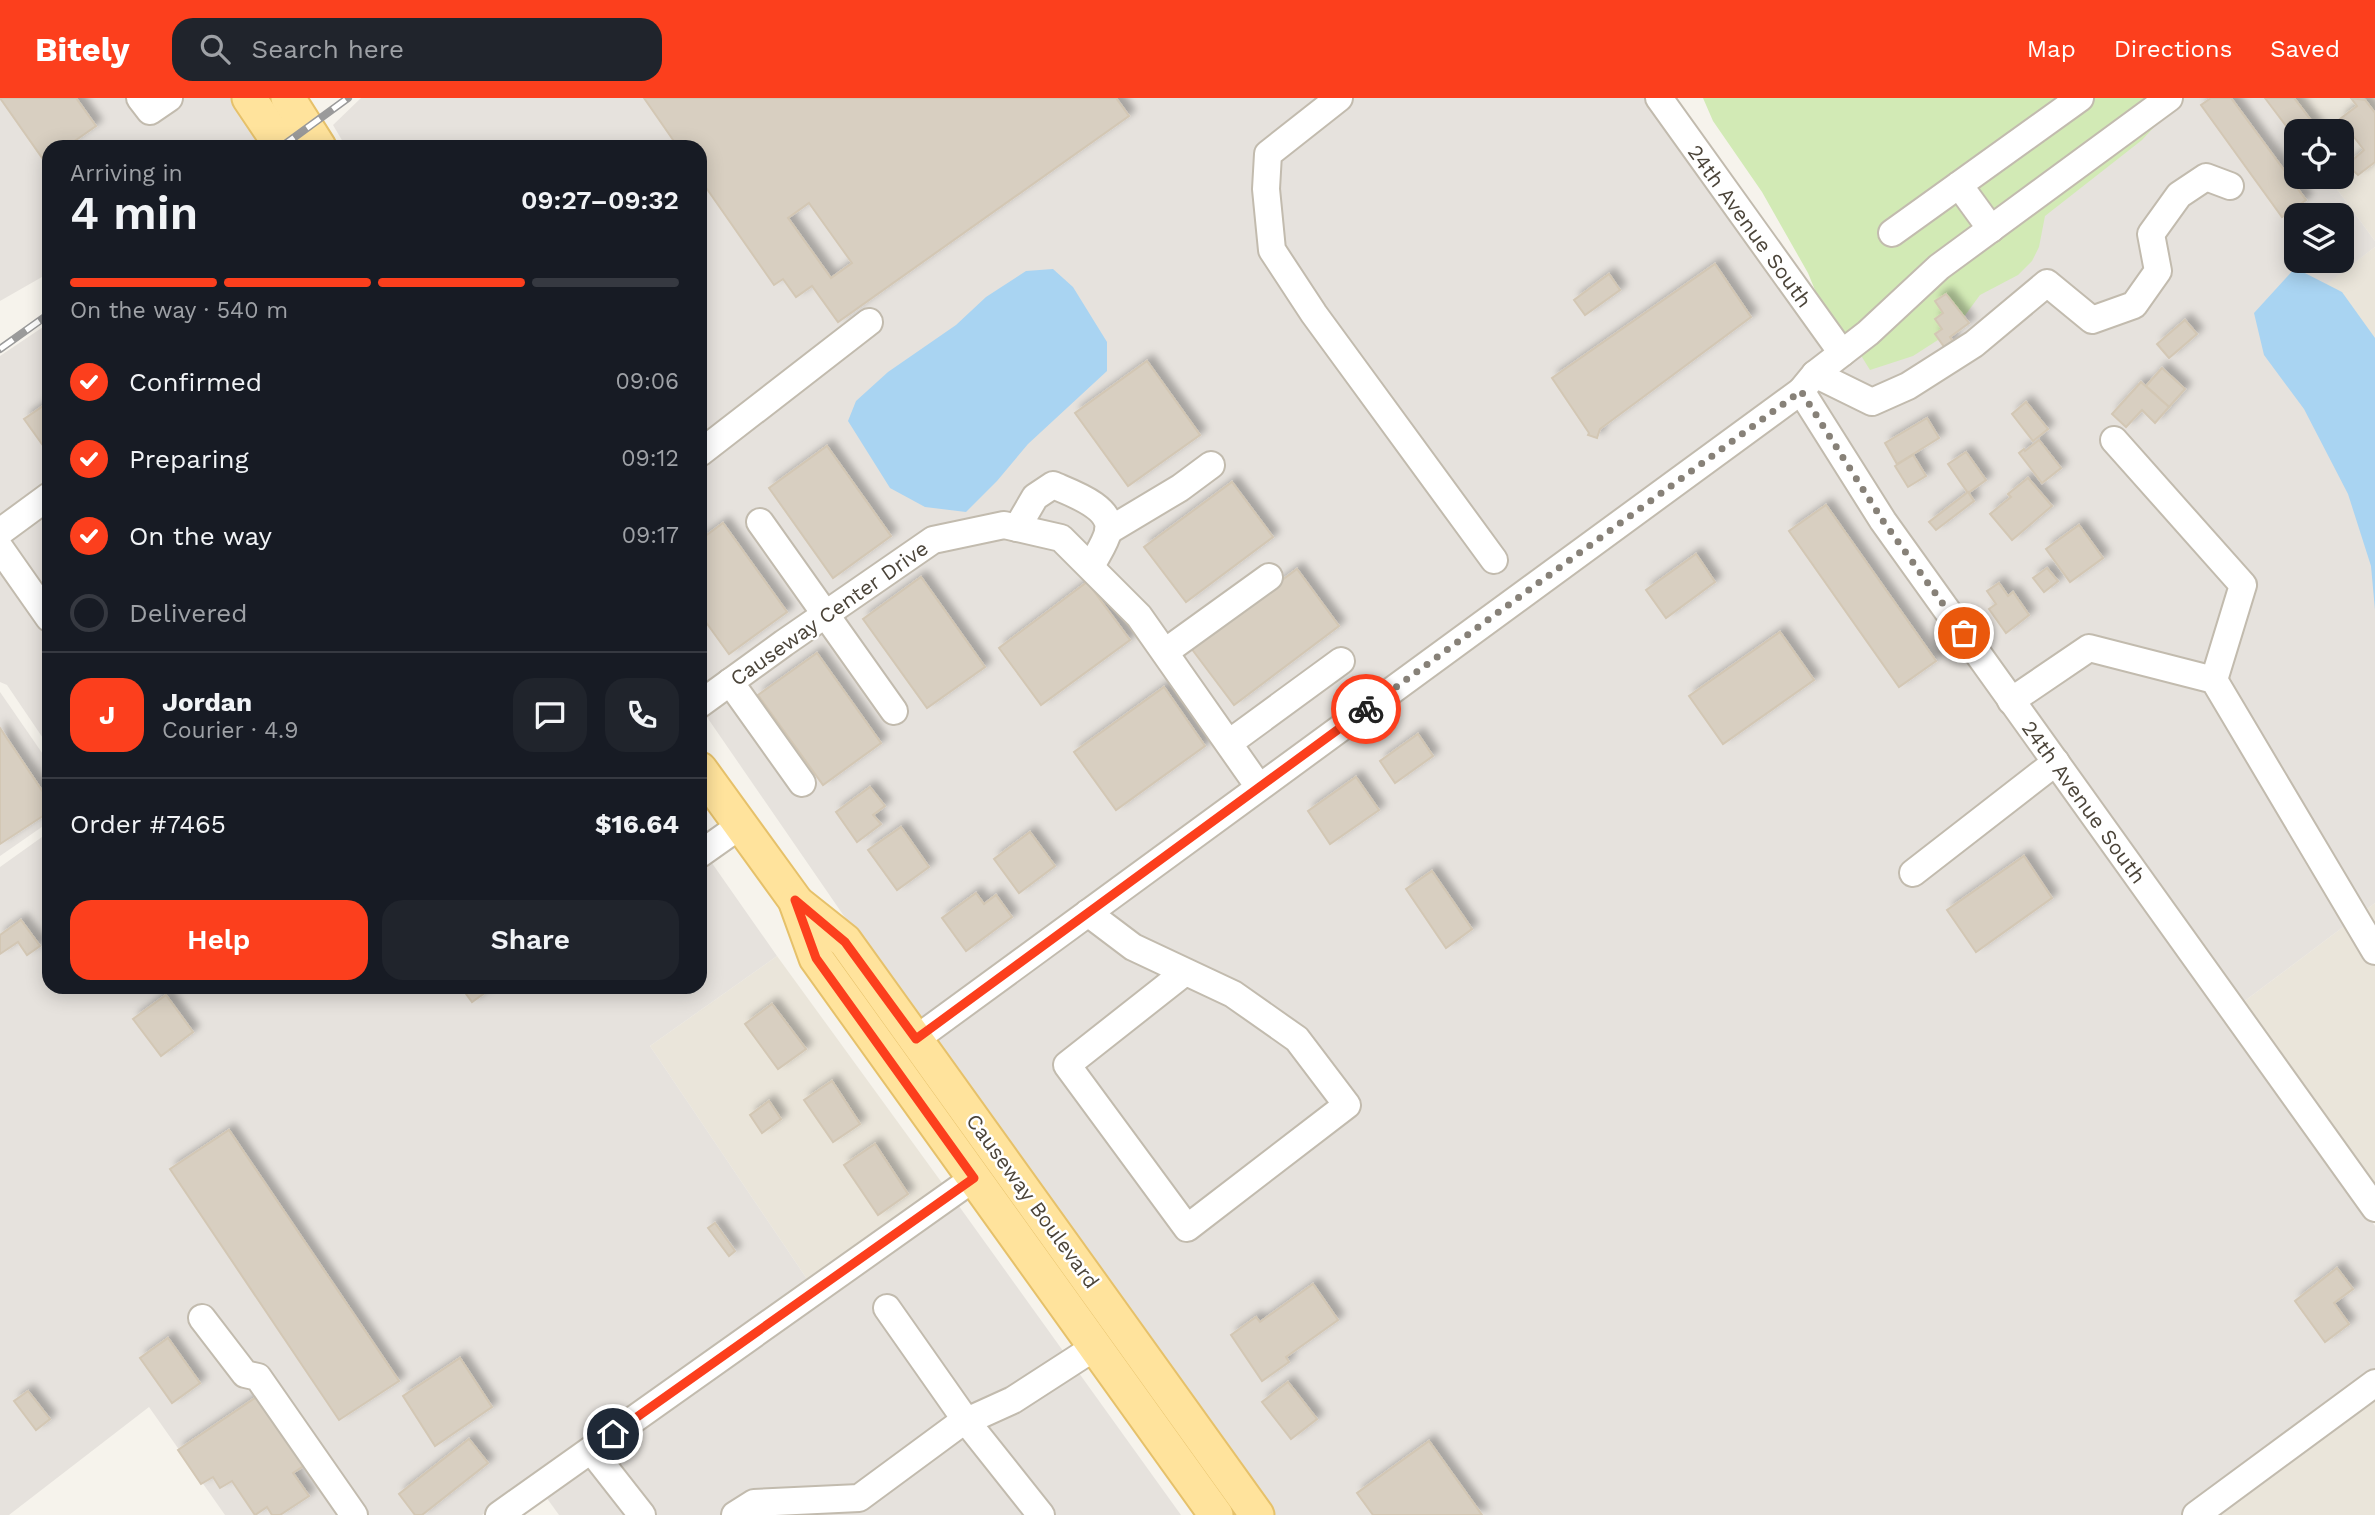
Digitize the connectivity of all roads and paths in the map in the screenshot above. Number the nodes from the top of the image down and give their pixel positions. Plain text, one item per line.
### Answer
1 (140, 98) edge
2 (169, 98) edge
3 (250, 98) edge
4 (288, 98) edge
5 (1339, 98) edge
6 (1659, 98) edge
7 (2080, 98) edge
8 (2169, 98) edge
9 (277, 140) edge
10 (315, 140) edge
11 (1959, 185) junction
12 (2230, 186) dead end
13 (1991, 229) junction
14 (1892, 233) dead end
15 (869, 322) dead end
16 (1842, 353) junction
17 (1808, 383) junction
18 (2114, 440) dead end
19 (707, 448) edge
20 (1211, 465) dead end
21 (42, 501) edge
22 (760, 522) dead end
23 (1017, 528) junction
24 (1108, 531) junction
25 (0, 532) edge
26 (0, 548) edge
27 (1493, 561) dead end
28 (1091, 567) junction
29 (1269, 577) dead end
30 (42, 600) edge
31 (825, 614) junction
32 (1165, 652) junction
33 (1341, 661) dead end
34 (2214, 680) junction
35 (730, 682) junction
36 (707, 699) edge
37 (2011, 701) junction
38 (894, 711) dead end
39 (1229, 743) junction
40 (2056, 762) junction
41 (707, 779) edge
42 (802, 783) dead end
43 (1259, 787) junction
44 (741, 825) junction
45 (707, 849) edge
46 (1913, 873) dead end
47 (795, 900) junction
48 (1088, 913) junction
49 (810, 940) junction
50 (2375, 951) edge
51 (1185, 972) junction
52 (916, 1039) junction
53 (974, 1178) junction
54 (2375, 1208) edge
55 (887, 1308) dead end
56 (202, 1318) dead end
57 (1095, 1347) junction
58 (1160, 1379) junction
59 (2375, 1383) edge
60 (967, 1422) junction
61 (591, 1450) junction
62 (862, 1507) edge
63 (354, 1515) edge
64 (499, 1515) edge
65 (642, 1515) edge
66 (734, 1515) edge
67 (1041, 1515) edge
68 (1216, 1515) edge
69 (1257, 1515) edge
70 (2196, 1515) edge

1 - 2 street
3 - 9 main road
4 - 10 main road
5 - 27 street
6 - 16 street, 24th Avenue South
7 - 11 street
8 - 13 street
11 - 13 street
11 - 14 street
12 - 17 street
13 - 16 street
15 - 19 street
16 - 17 street
17 - 37 street, 24th Avenue South
17 - 43 street
18 - 34 street
20 - 24 street
21 - 25 street
22 - 31 street
23 - 24 street
23 - 28 street, Causeway Center Drive
23 - 31 street, Causeway Center Drive
24 - 28 street
26 - 30 street
28 - 32 street, Causeway Center Drive
29 - 32 street
31 - 35 street, Causeway Center Drive
31 - 38 street
32 - 39 street, Causeway Center Drive
33 - 39 street
34 - 37 street
34 - 50 street
35 - 36 street, Causeway Center Drive
35 - 42 street
37 - 40 street, 24th Avenue South
39 - 43 street, Causeway Center Drive
40 - 46 street
40 - 54 street, 24th Avenue South
41 - 44 main road, Causeway Boulevard
43 - 48 street
44 - 45 street
44 - 47 main road, Causeway Boulevard
47 - 49 main road, Causeway Boulevard
47 - 52 main road, Causeway Boulevard
48 - 51 street
48 - 52 street
49 - 52 main road
49 - 53 main road, Causeway Boulevard
51 - 51 street
52 - 58 main road, Causeway Boulevard
53 - 57 main road, Causeway Boulevard
53 - 58 main road
53 - 61 street
55 - 60 street
56 - 63 street
57 - 60 street
57 - 68 main road, Causeway Boulevard
58 - 69 main road, Causeway Boulevard
59 - 70 street
60 - 62 street
60 - 67 street
61 - 64 street
61 - 65 street
62 - 66 street

